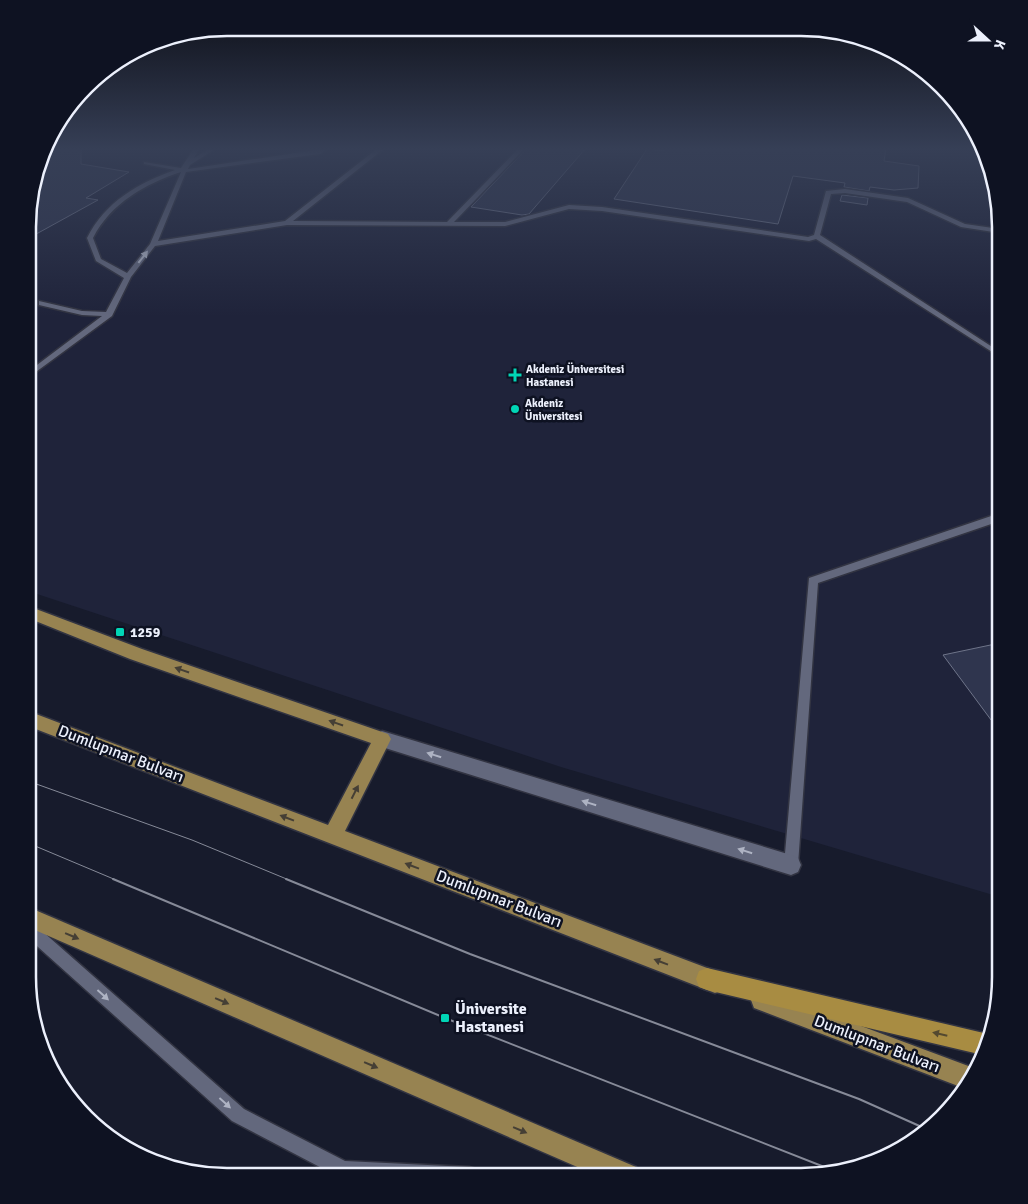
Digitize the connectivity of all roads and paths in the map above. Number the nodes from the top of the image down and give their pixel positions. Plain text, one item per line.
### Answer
1 (116, 204) edge
2 (170, 204) edge
3 (311, 204) edge
4 (467, 204) edge
5 (825, 204) edge
6 (917, 204) edge
7 (450, 222) junction
8 (287, 223) junction
9 (992, 230) edge
10 (817, 236) junction
11 (154, 244) junction
12 (128, 277) junction
13 (42, 303) dead end
14 (109, 314) junction
15 (992, 350) edge
16 (36, 370) edge
17 (992, 520) edge
18 (36, 615) edge
19 (36, 721) edge
20 (382, 739) junction
21 (333, 835) junction
22 (791, 865) joint
23 (36, 920) edge
24 (36, 935) edge
25 (707, 979) junction
26 (980, 1043) edge
27 (963, 1077) edge
28 (340, 1168) edge
29 (609, 1168) edge

1 - 12 lane
2 - 11 lane
3 - 8 lane
4 - 7 lane
5 - 10 lane
6 - 9 lane
7 - 8 lane
7 - 10 lane
8 - 11 lane
10 - 15 lane
12 -> 11 lane
12 - 14 lane
13 - 14 lane
14 - 16 lane
17 - 22 lane
20 -> 18 main road
21 -> 19 main road, Dumlupınar Bulvarı
21 -> 20 main road
22 -> 20 street
25 -> 21 main road, Dumlupınar Bulvarı
23 -> 29 main road
24 -> 28 lane
26 -> 25 highway
25 - 27 main road, Dumlupınar Bulvarı

